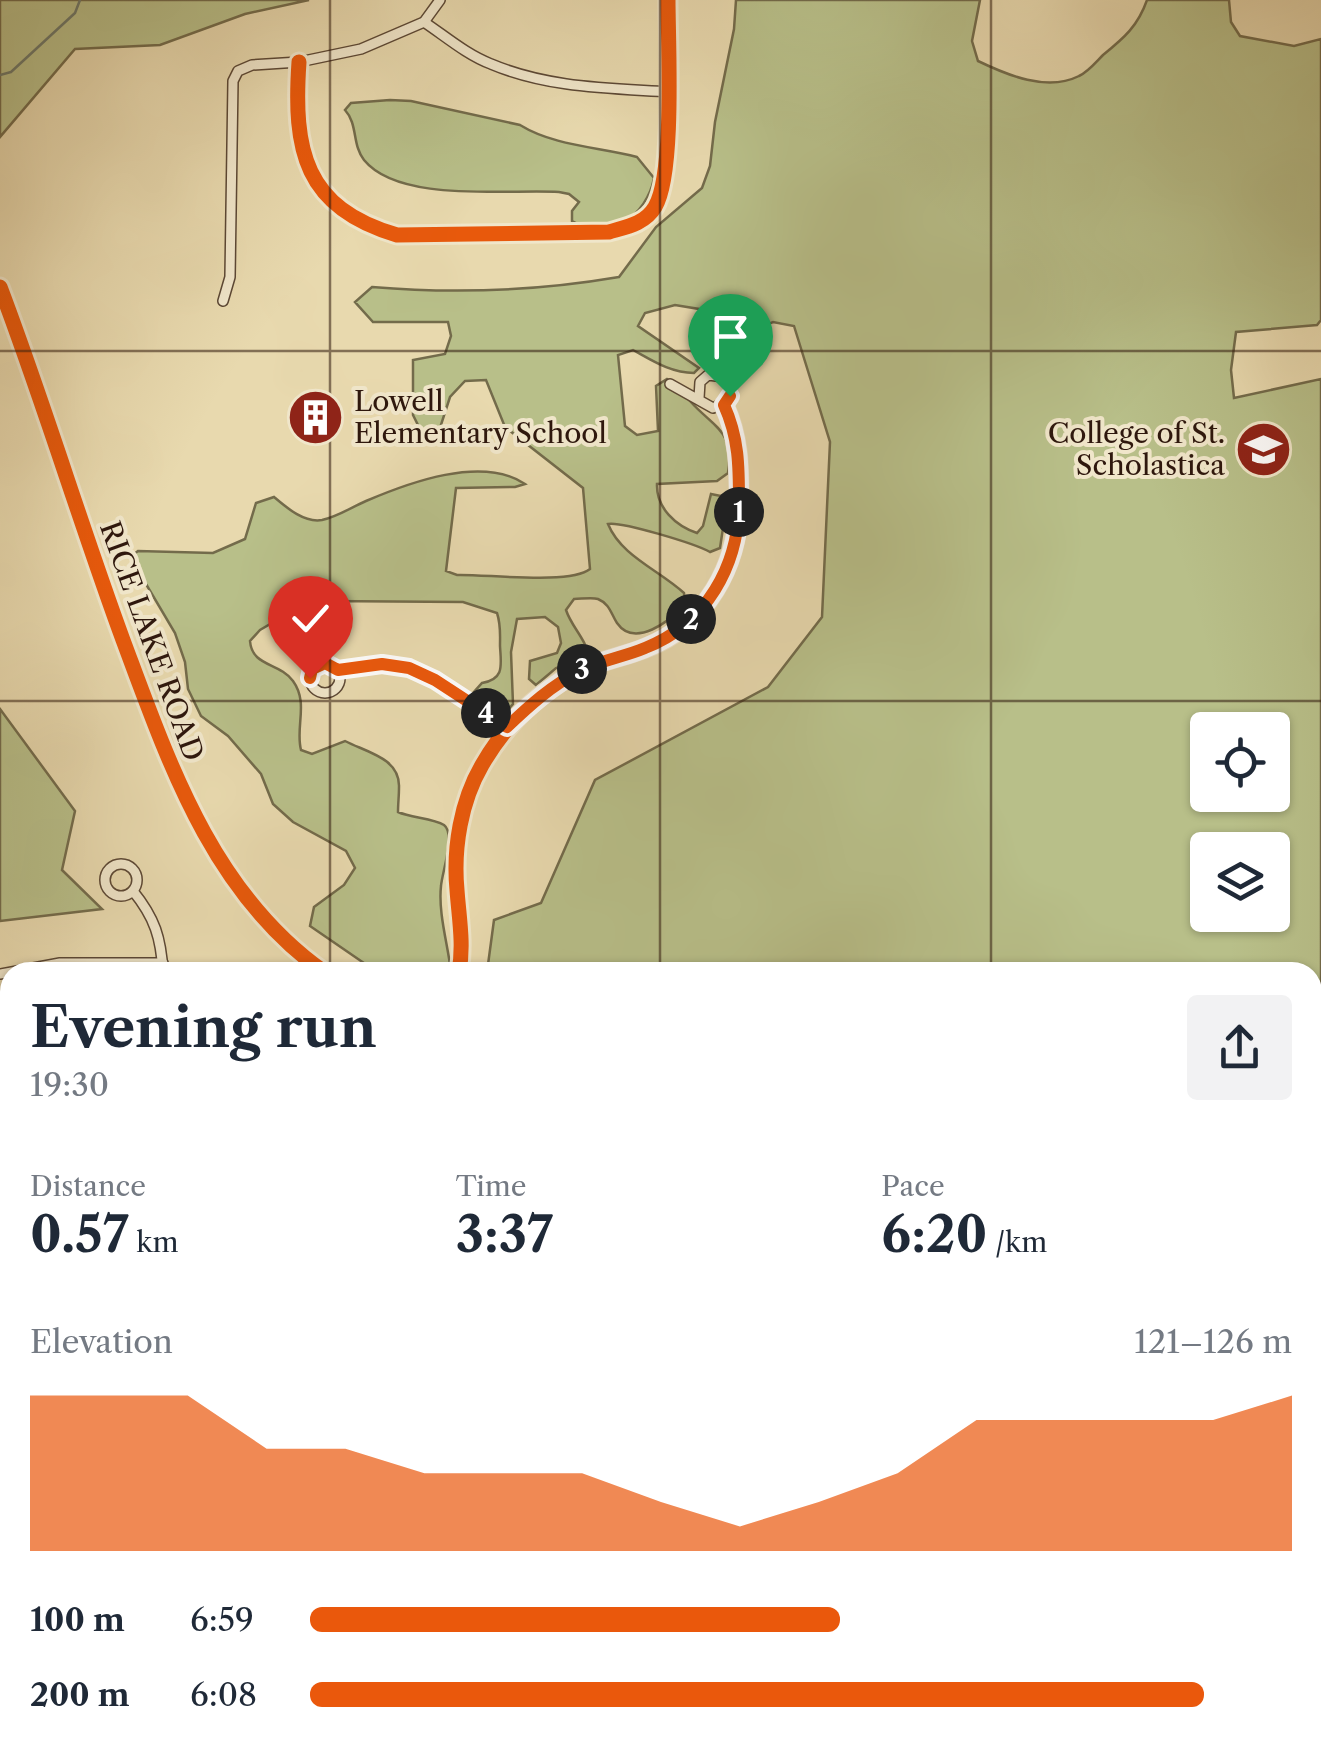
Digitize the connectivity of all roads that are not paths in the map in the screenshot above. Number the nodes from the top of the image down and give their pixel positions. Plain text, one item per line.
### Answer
1 (440, 0) edge
2 (668, 0) edge
3 (424, 22) junction
4 (299, 62) junction
5 (669, 92) junction
6 (0, 287) edge
7 (223, 301) dead end
8 (670, 384) dead end
9 (699, 398) junction
10 (724, 405) junction
11 (338, 670) dead end
12 (507, 727) junction
13 (133, 890) dead end
14 (162, 962) edge
15 (309, 962) edge
16 (460, 962) edge

1 - 3 street
2 - 5 street
3 - 4 street
3 - 5 street
4 - 5 street
4 - 7 street
6 - 15 main road, RICE LAKE ROAD
8 - 9 street
9 - 10 street
9 - 10 street
10 - 12 street
11 - 12 street
12 - 16 street
13 - 14 street

